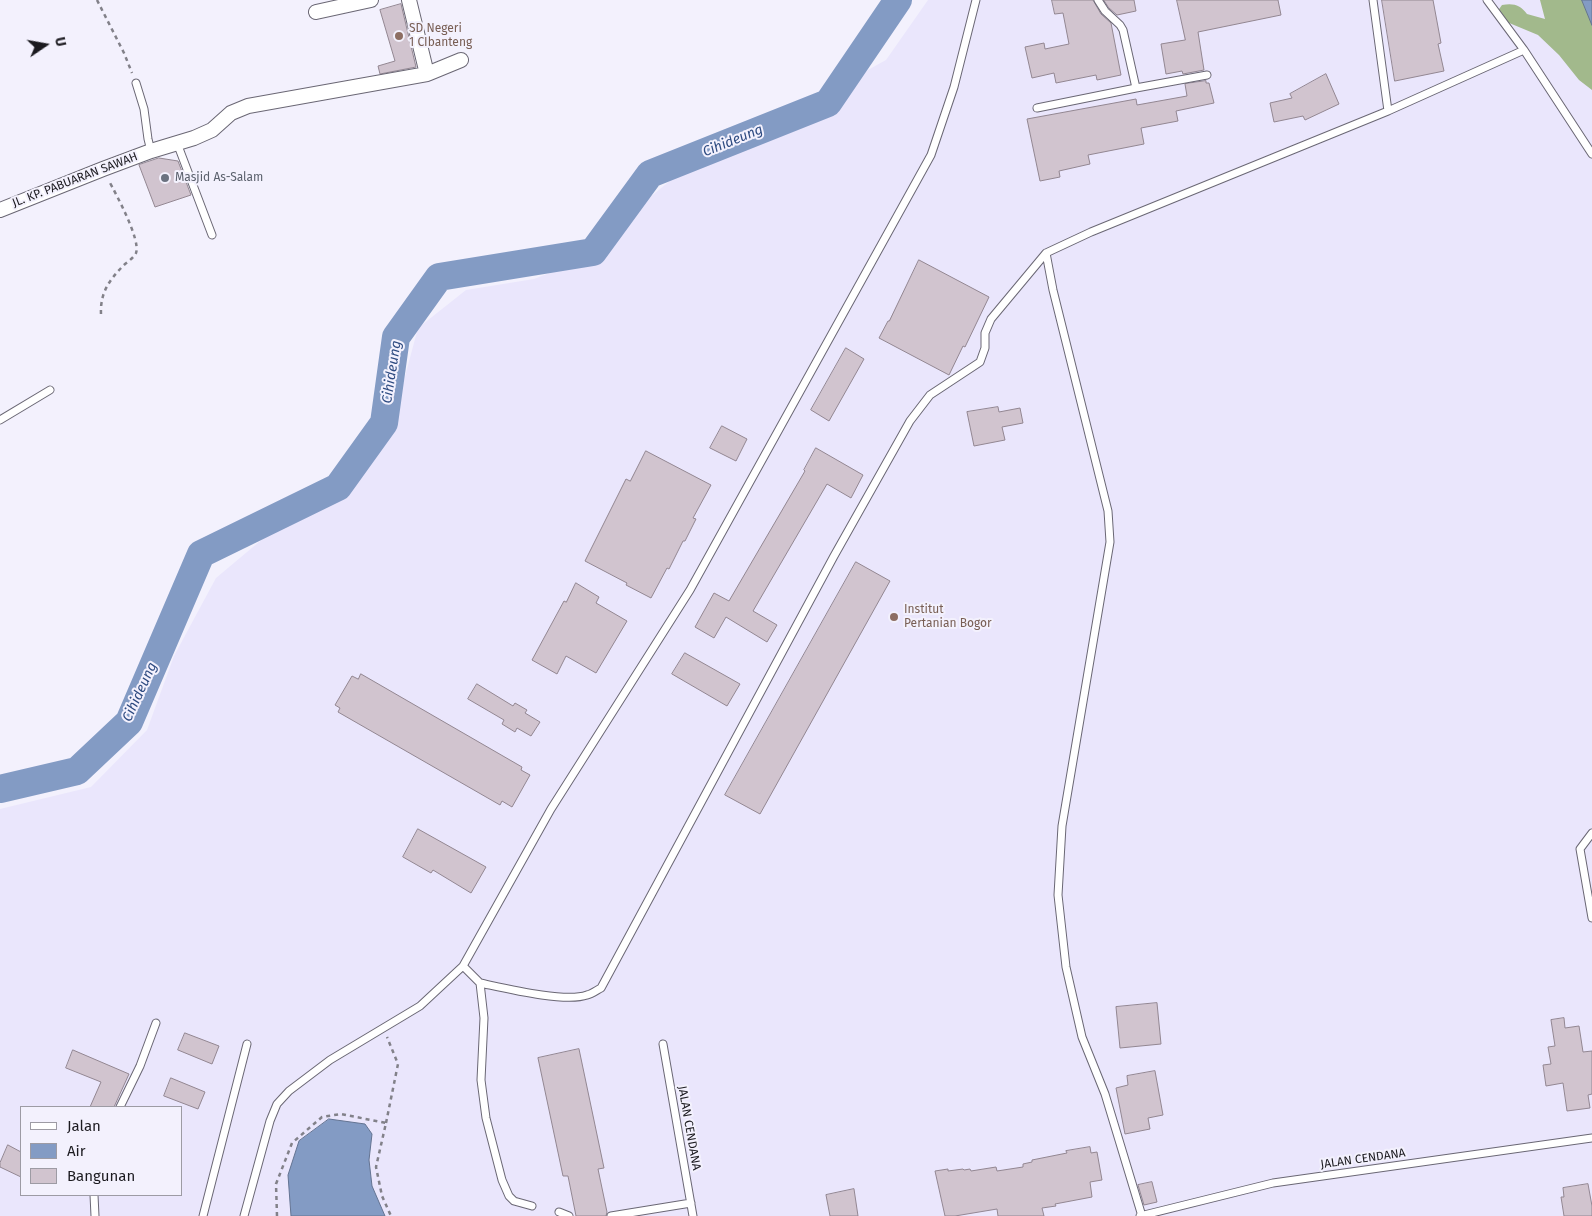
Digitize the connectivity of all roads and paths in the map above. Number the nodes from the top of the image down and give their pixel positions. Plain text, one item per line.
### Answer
1 (97, 0) edge
2 (371, 0) edge
3 (409, 0) edge
4 (976, 0) edge
5 (1098, 0) edge
6 (1373, 0) edge
7 (1487, 0) edge
8 (316, 12) dead end
9 (1524, 50) junction
10 (461, 60) dead end
11 (427, 74) junction
12 (1208, 75) dead end
13 (136, 83) joint
14 (1136, 88) junction
15 (1036, 108) dead end
16 (1388, 111) junction
17 (177, 143) junction
18 (151, 151) junction
19 (1592, 154) edge
20 (103, 169) junction
21 (0, 210) edge
22 (212, 235) dead end
23 (1046, 253) junction
24 (101, 314) dead end
25 (50, 390) dead end
26 (0, 420) edge
27 (1592, 833) edge
28 (1592, 918) edge
29 (464, 966) junction
30 (480, 983) junction
31 (156, 1023) dead end
32 (384, 1028) junction
33 (247, 1044) dead end
34 (663, 1044) dead end
35 (120, 1106) edge
36 (386, 1122) junction
37 (1592, 1138) edge
38 (94, 1196) edge
39 (691, 1203) junction
40 (532, 1206) dead end
41 (559, 1212) dead end
42 (95, 1216) edge
43 (204, 1216) edge
44 (244, 1216) edge
45 (277, 1216) edge
46 (390, 1216) edge
47 (569, 1216) edge
48 (611, 1216) edge
49 (693, 1216) edge
50 (1141, 1216) edge

1 - 13 path
2 - 8 street
3 - 11 street
4 - 29 lane
5 - 14 lane
6 - 16 lane
7 - 9 lane
9 - 16 lane
9 - 19 lane
10 - 11 street, JL. KP. PABUARAN SAWAH
11 - 17 street, JL. KP. PABUARAN SAWAH
12 - 14 lane
13 - 18 lane
14 - 15 lane
16 - 23 lane
17 - 18 street, JL. KP. PABUARAN SAWAH
17 - 22 lane
18 - 20 street, JL. KP. PABUARAN SAWAH
20 - 21 street, JL. KP. PABUARAN SAWAH
20 - 24 path
23 - 30 lane
23 - 50 lane
25 - 26 lane
27 - 28 lane
29 - 30 lane
29 - 32 lane
30 - 40 lane
31 - 35 lane
32 - 36 path
32 - 44 lane
33 - 43 lane
34 - 39 lane, JALAN CENDANA
36 - 45 path
36 - 46 path
37 - 50 lane, JALAN CENDANA
38 - 42 lane
39 - 48 lane
39 - 49 lane, JALAN CENDANA
41 - 47 lane

